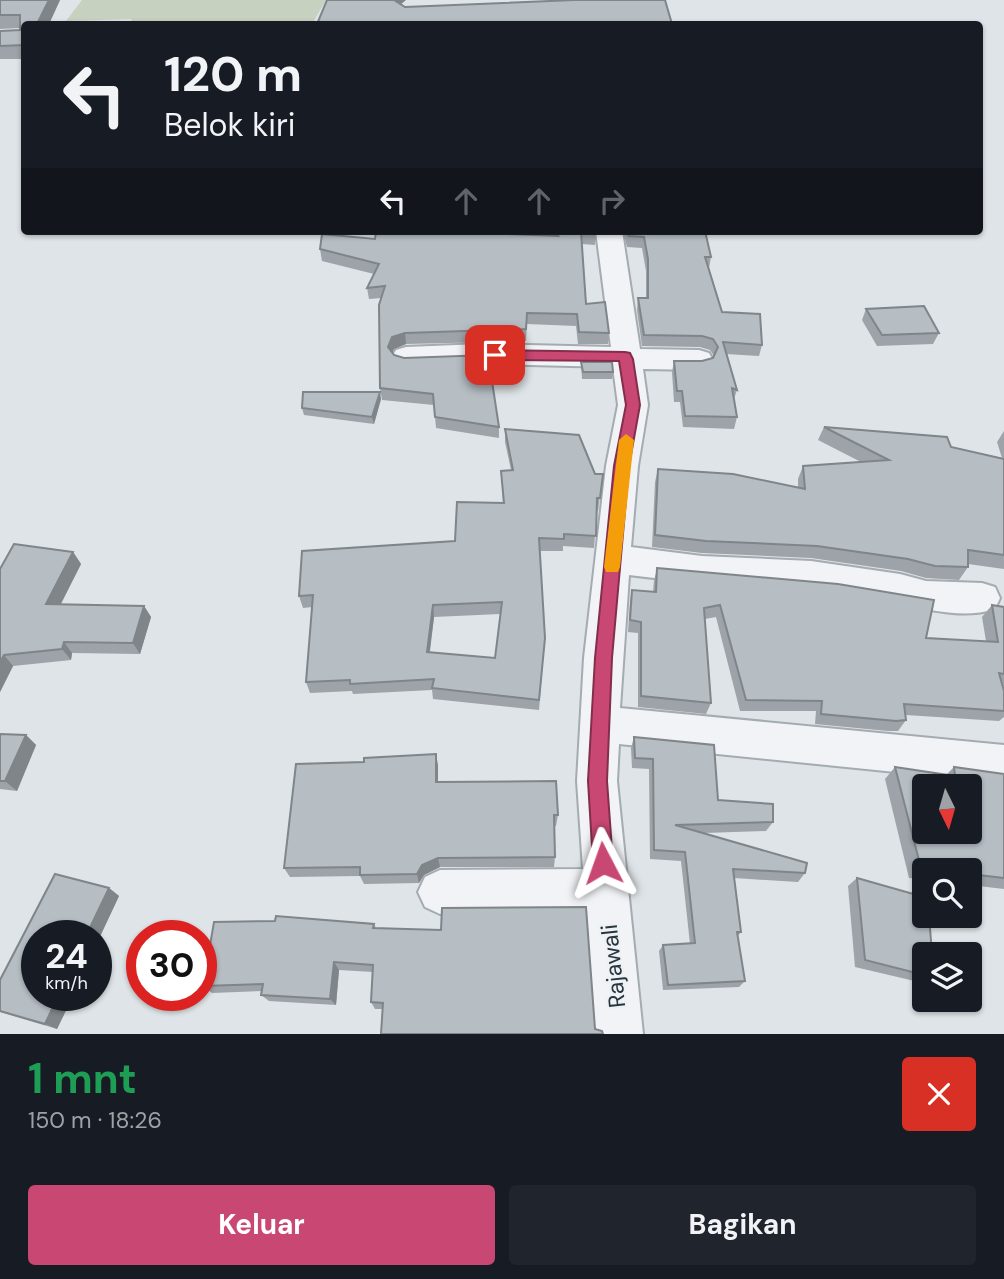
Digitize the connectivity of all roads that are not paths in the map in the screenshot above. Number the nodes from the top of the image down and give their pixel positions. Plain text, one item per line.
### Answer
1 (610, 235) edge
2 (406, 357) edge
3 (626, 358) junction
4 (699, 360) edge
5 (613, 559) junction
6 (982, 598) dead end
7 (600, 724) junction
8 (1004, 764) edge
9 (605, 891) junction
10 (440, 892) dead end
11 (619, 1034) edge

1 - 3 street, Rajawali
2 - 3 street
3 - 4 street
3 - 5 street, Rajawali
5 - 6 street
5 - 7 street, Rajawali
7 - 8 street
7 - 9 street, Rajawali
9 - 10 street
9 - 11 street, Rajawali

